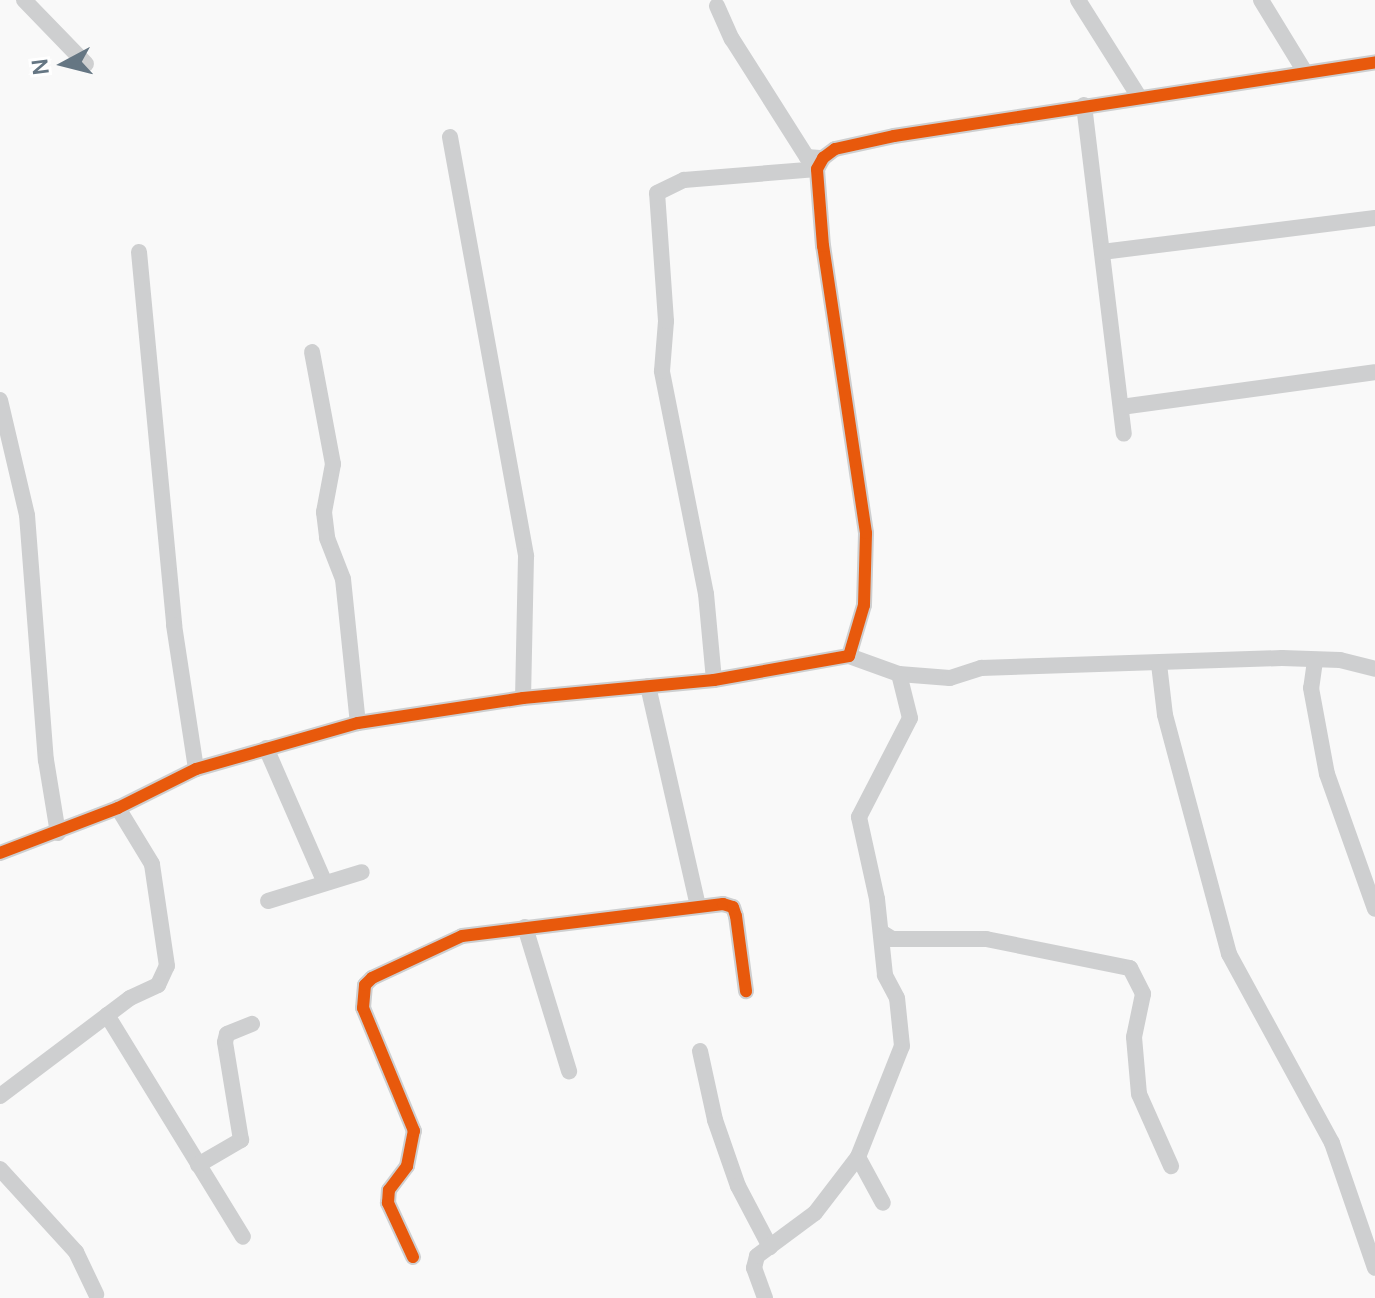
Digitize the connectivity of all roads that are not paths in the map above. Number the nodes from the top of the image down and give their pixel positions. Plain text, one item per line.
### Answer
1 (24, 0) edge
2 (1078, 0) edge
3 (1261, 0) edge
4 (717, 6) dead end
5 (1375, 62) edge
6 (86, 64) dead end
7 (1305, 72) junction
8 (1139, 97) junction
9 (1084, 105) junction
10 (450, 137) dead end
11 (820, 163) junction
12 (1375, 218) edge
13 (139, 252) dead end
14 (1102, 252) junction
15 (312, 352) dead end
16 (1375, 372) edge
17 (0, 400) edge
18 (1121, 407) junction
19 (1124, 434) dead end
20 (849, 656) junction
21 (1315, 661) junction
22 (1159, 664) junction
23 (1375, 669) edge
24 (899, 674) junction
25 (714, 680) junction
26 (648, 686) junction
27 (523, 698) junction
28 (358, 723) junction
29 (266, 748) junction
30 (196, 769) junction
31 (118, 808) junction
32 (58, 833) junction
33 (0, 853) edge
34 (362, 872) dead end
35 (324, 881) junction
36 (268, 901) dead end
37 (698, 906) junction
38 (1375, 909) edge
39 (525, 927) junction
40 (881, 932) junction
41 (746, 991) dead end
42 (107, 1015) junction
43 (252, 1024) dead end
44 (700, 1051) dead end
45 (569, 1071) dead end
46 (0, 1096) edge
47 (858, 1157) junction
48 (198, 1165) junction
49 (1171, 1166) dead end
50 (0, 1169) edge
51 (883, 1203) dead end
52 (243, 1237) dead end
53 (770, 1247) junction
54 (413, 1257) dead end
55 (1375, 1268) edge
56 (96, 1294) dead end
57 (765, 1298) edge

1 - 6 street
2 - 8 street
3 - 7 street
4 - 11 street
5 - 7 street
7 - 8 street
8 - 9 street
9 - 11 street
9 - 14 street
10 - 27 street
11 - 20 street
11 - 25 street
12 - 14 street
13 - 30 street
14 - 18 street
15 - 28 street
16 - 18 street
17 - 32 street
18 - 19 street
20 - 24 street
20 - 25 street
21 - 22 street
21 - 23 street
21 - 38 street
22 - 24 street
22 - 55 street
24 - 40 street
25 - 26 street
26 - 27 street
26 - 37 street
27 - 28 street
28 - 29 street
29 - 30 street
29 - 35 street
30 - 31 street
31 - 32 street
31 - 42 street
32 - 33 street
34 - 35 street
35 - 36 street
37 - 39 street
37 - 41 street
39 - 45 street
39 - 54 street
40 - 47 street
40 - 49 street
42 - 46 street
42 - 48 street
43 - 48 street
44 - 53 street
47 - 51 street
47 - 53 street
48 - 52 street
50 - 56 street
53 - 57 street

